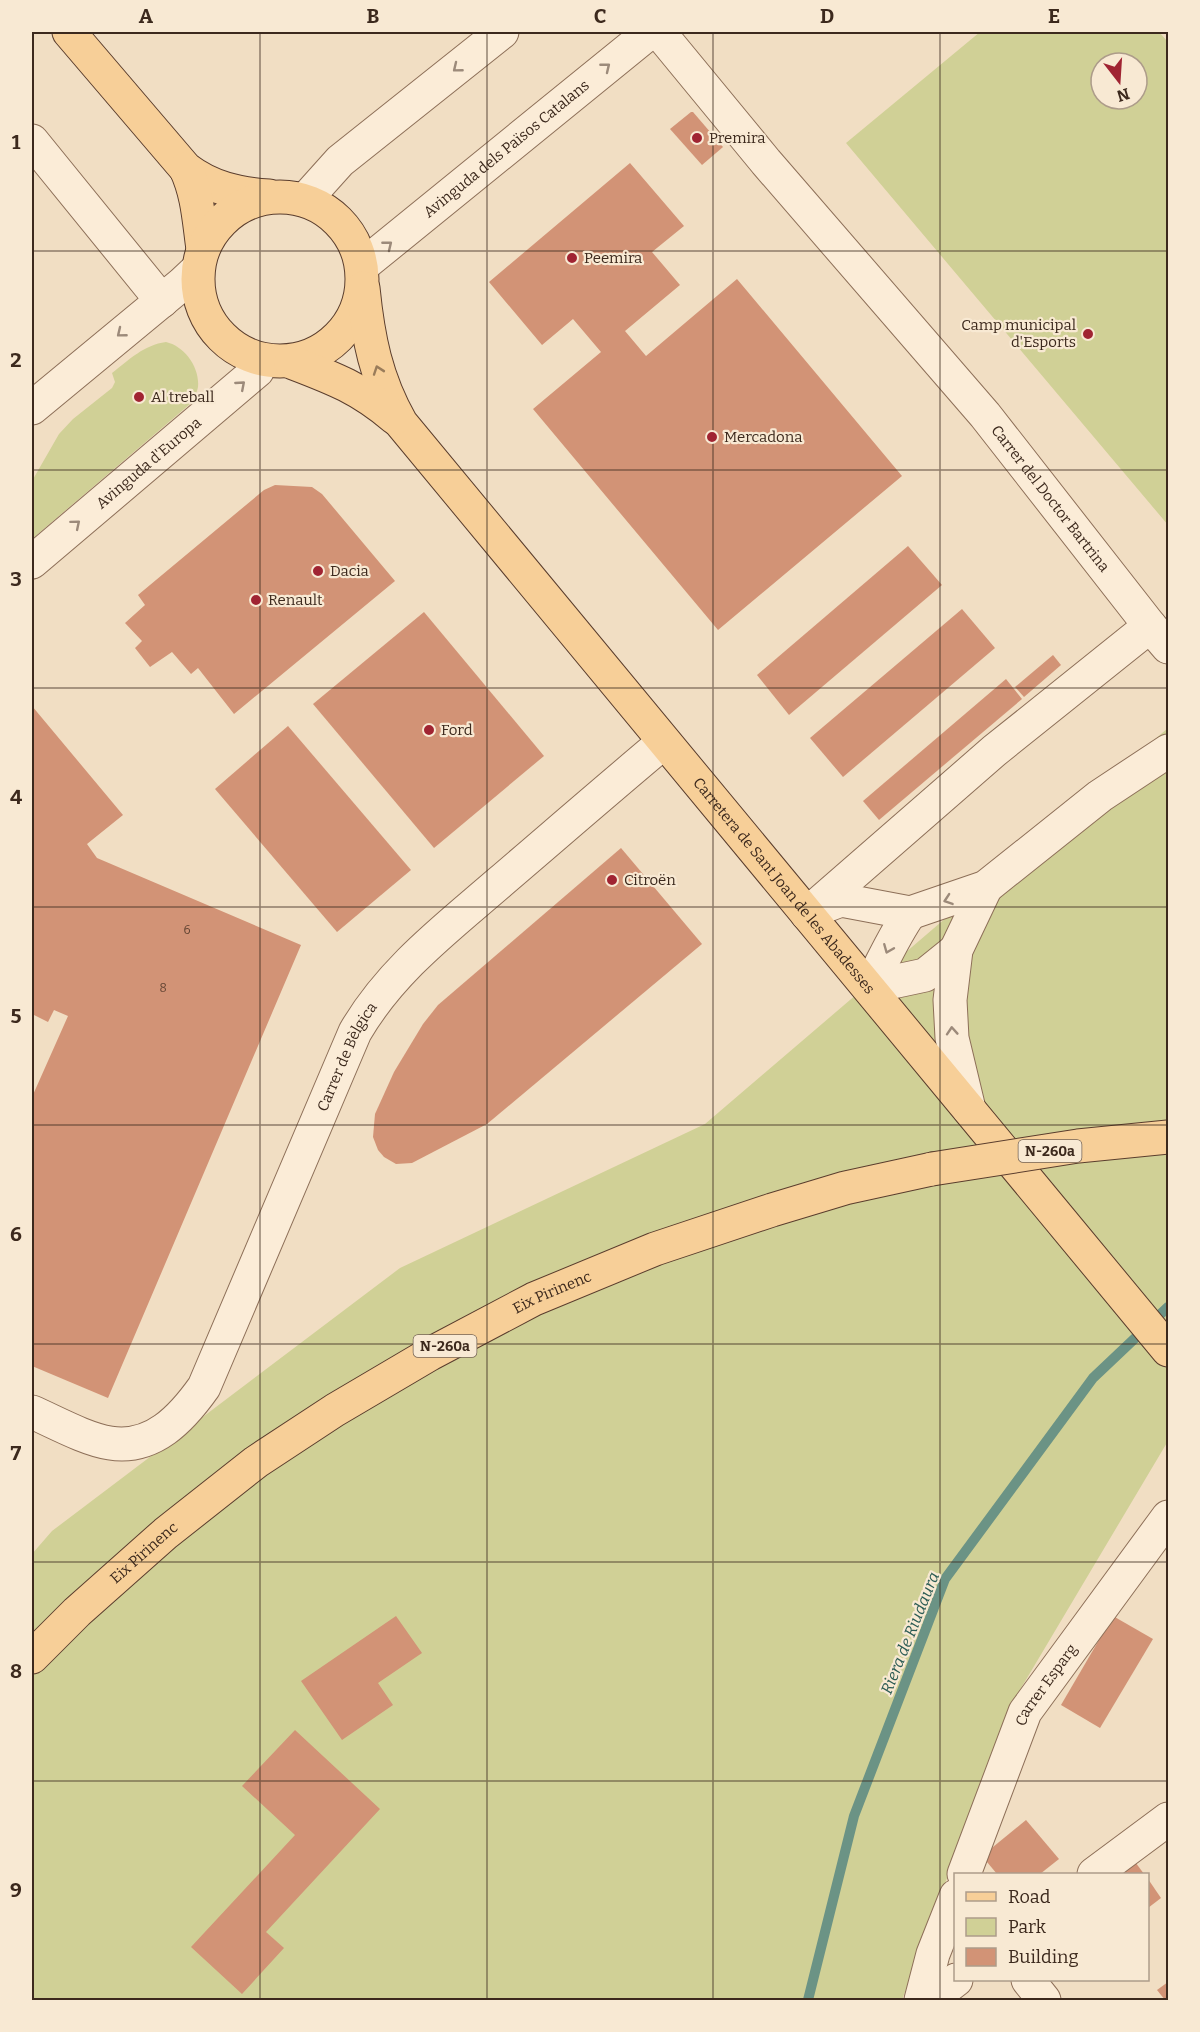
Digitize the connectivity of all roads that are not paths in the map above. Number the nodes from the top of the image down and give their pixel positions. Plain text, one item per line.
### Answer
1 (69, 32) edge
2 (502, 32) edge
3 (650, 32) edge
4 (659, 32) edge
5 (32, 141) edge
6 (186, 169) junction
7 (291, 199) junction
8 (201, 259) junction
9 (362, 277) junction
10 (162, 301) junction
11 (277, 361) junction
12 (32, 408) edge
13 (401, 423) junction
14 (32, 562) edge
15 (1159, 637) edge
16 (663, 742) junction
17 (1168, 751) edge
18 (986, 887) junction
19 (910, 913) junction
20 (807, 914) junction
21 (956, 950) junction
22 (869, 987) junction
23 (969, 1109) junction
24 (1168, 1137) edge
25 (1168, 1350) edge
26 (32, 1412) edge
27 (1168, 1517) edge
28 (32, 1657) edge
29 (1168, 1819) edge
30 (965, 1873) edge
31 (1097, 1873) edge
32 (954, 1901) edge
33 (955, 1981) edge
34 (1029, 1981) edge
35 (921, 2001) edge
36 (930, 2001) edge
37 (1044, 2001) edge

1 - 6 main road
2 -> 7 street
9 -> 3 street, Avinguda dels Països Catalans
4 - 15 street, Carrer del Doctor Bartrina
5 - 10 street
6 - 7 main road
6 - 8 main road
7 - 8 main road
7 - 9 main road
8 - 10 street
8 - 11 main road
9 - 11 main road
13 -> 9 main road, Carretera de Sant Joan de les Abadesses
10 -> 12 street
11 - 13 main road, Carretera de Sant Joan de les Abadesses
14 -> 11 street, Avinguda d'Europa
13 - 16 main road, Carretera de Sant Joan de les Abadesses
15 - 20 street, Carrer del Doctor Bartrina
16 - 20 main road, Carretera de Sant Joan de les Abadesses
16 - 26 street, Carrer de Bèlgica
17 - 18 street
18 -> 19 street
18 - 21 street
19 - 20 street
19 -> 22 street
20 - 22 main road, Carretera de Sant Joan de les Abadesses
21 - 22 street
23 -> 21 street
22 - 23 main road, Carretera de Sant Joan de les Abadesses
23 - 25 main road, Carretera de Sant Joan de les Abadesses
24 - 28 main road, Eix Pirinenc / N-260a, bridge
27 - 30 street, Carrer Esparg
29 - 31 street
32 - 35 street
33 - 36 street
34 - 37 street

